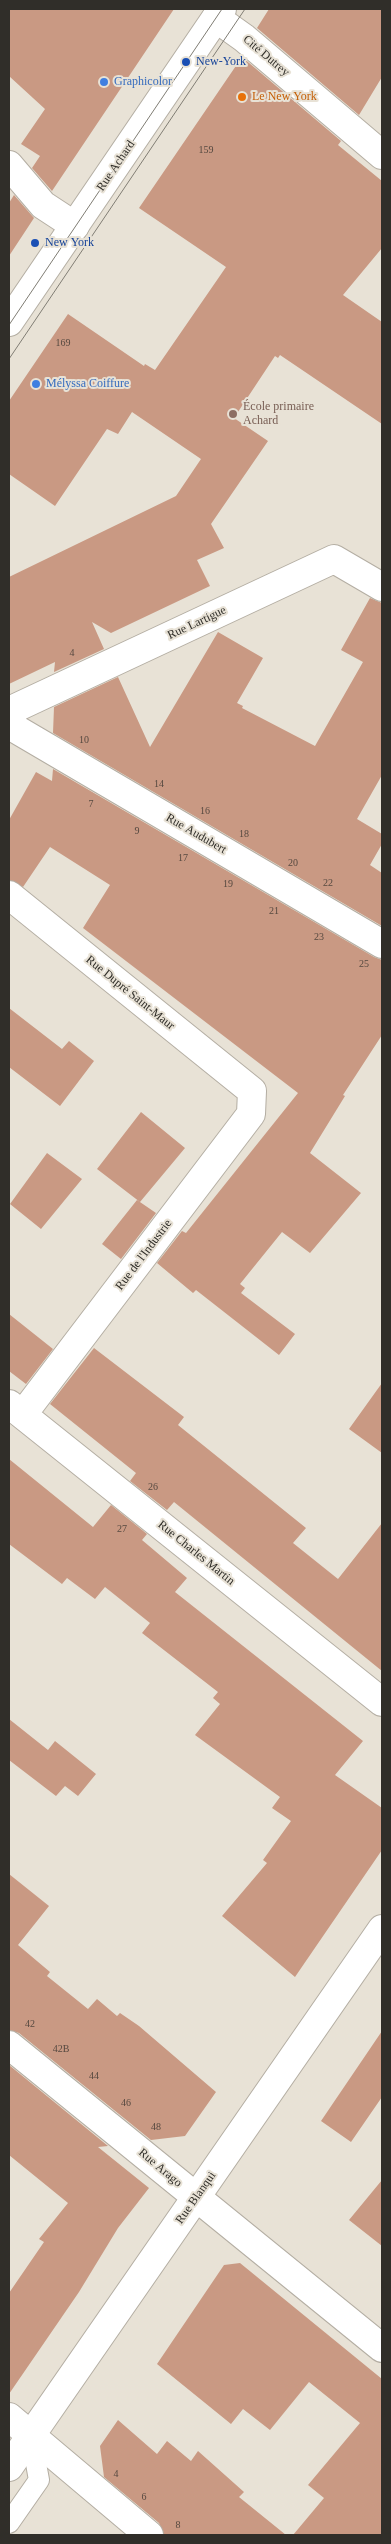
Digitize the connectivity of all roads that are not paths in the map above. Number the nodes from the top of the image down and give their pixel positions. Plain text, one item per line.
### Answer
1 (219, 13) edge
2 (382, 155) edge
3 (9, 164) edge
4 (75, 226) junction
5 (9, 322) edge
6 (382, 587) edge
7 (9, 711) edge
8 (9, 725) edge
9 (9, 895) edge
10 (382, 944) edge
11 (252, 1091) joint
12 (16, 1409) edge
13 (382, 1702) edge
14 (382, 1929) edge
15 (9, 2044) edge
16 (196, 2198) junction
17 (382, 2348) edge
18 (9, 2416) edge
19 (31, 2436) junction
20 (9, 2467) edge
21 (9, 2523) edge
22 (149, 2535) edge

1 - 2 street, Cité Dutrey
1 - 4 street, Rue Achard
3 - 4 street
4 - 5 street, Rue Achard
6 - 7 street, Rue Lartigue
8 - 10 street, Rue Audubert
9 - 11 street, Rue Dupré Saint-Maur
11 - 12 street, Rue de l'Industrie
12 - 13 street, Rue Charles Martin
14 - 16 street, Rue Blanqui
15 - 16 street, Rue Arago
16 - 17 street, Rue Arago
16 - 19 street, Rue Blanqui
18 - 19 street
19 - 20 street, Rue Blanqui
19 - 21 lane
19 - 22 street

